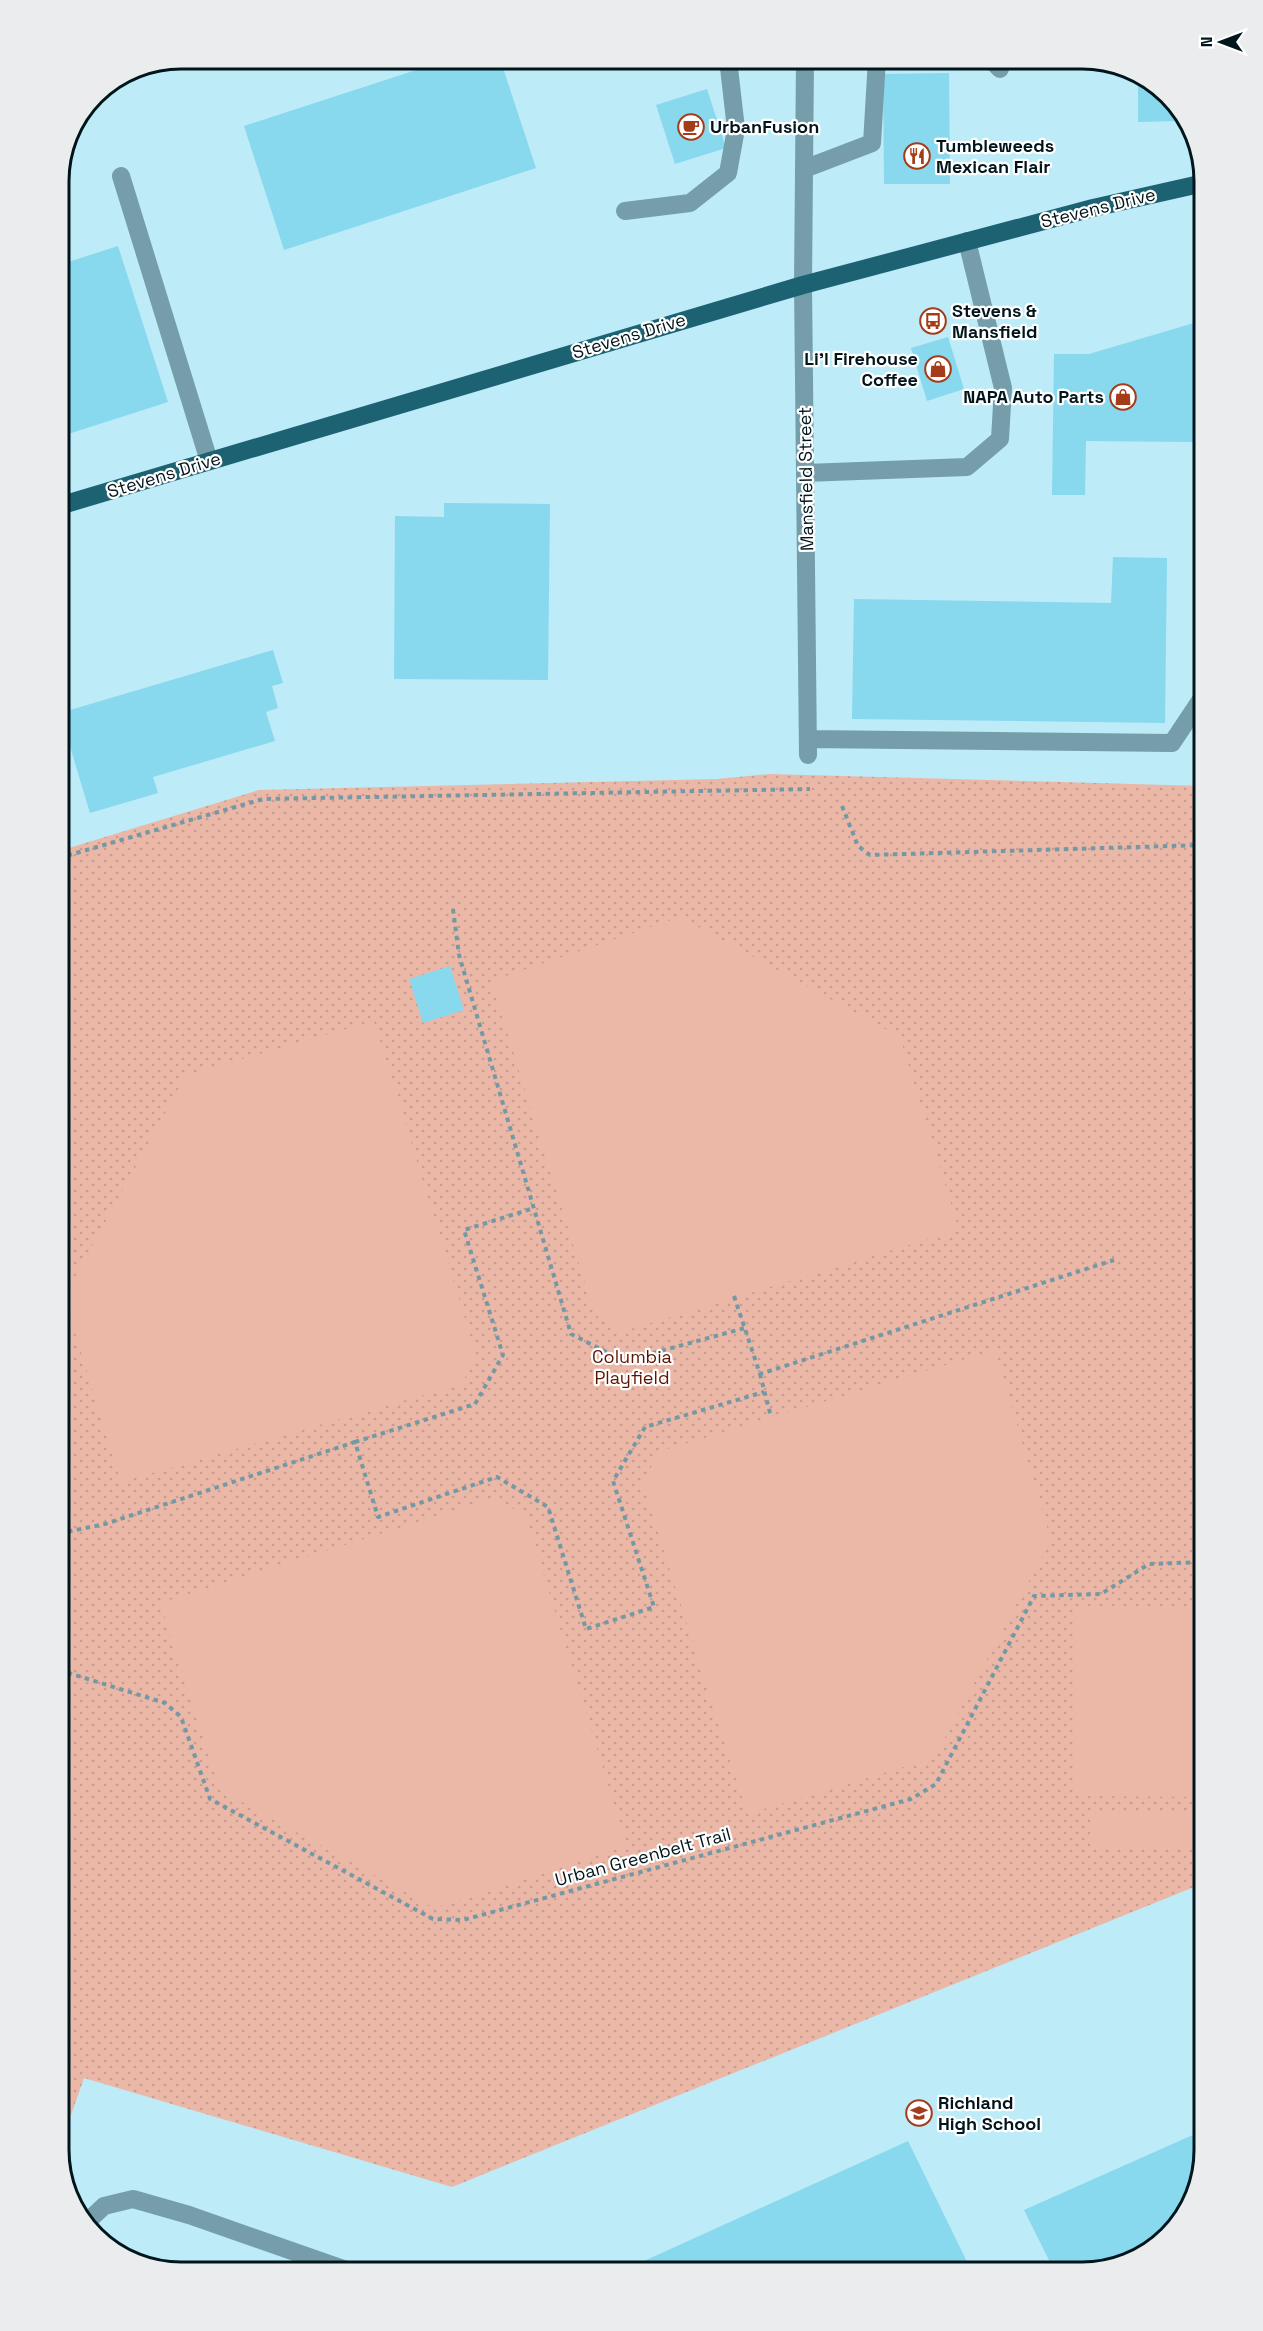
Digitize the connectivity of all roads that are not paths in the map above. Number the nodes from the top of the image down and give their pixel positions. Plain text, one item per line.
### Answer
1 (729, 69) edge
2 (804, 69) edge
3 (876, 69) edge
4 (804, 169) junction
5 (122, 176) dead end
6 (1194, 185) edge
7 (625, 211) dead end
8 (967, 242) junction
9 (804, 285) junction
10 (209, 461) junction
11 (805, 473) junction
12 (69, 503) edge
13 (1194, 710) edge
14 (92, 2218) edge
15 (323, 2262) edge

1 - 7 street
2 - 4 street, Mansfield Street
3 - 4 street
4 - 9 street, Mansfield Street
5 - 10 street
6 - 8 main road, Stevens Drive
8 - 9 main road, Stevens Drive
8 - 11 street
9 - 10 main road, Stevens Drive
9 - 11 street, Mansfield Street
10 - 12 main road, Stevens Drive
11 - 13 street, Mansfield Street
14 - 15 street

